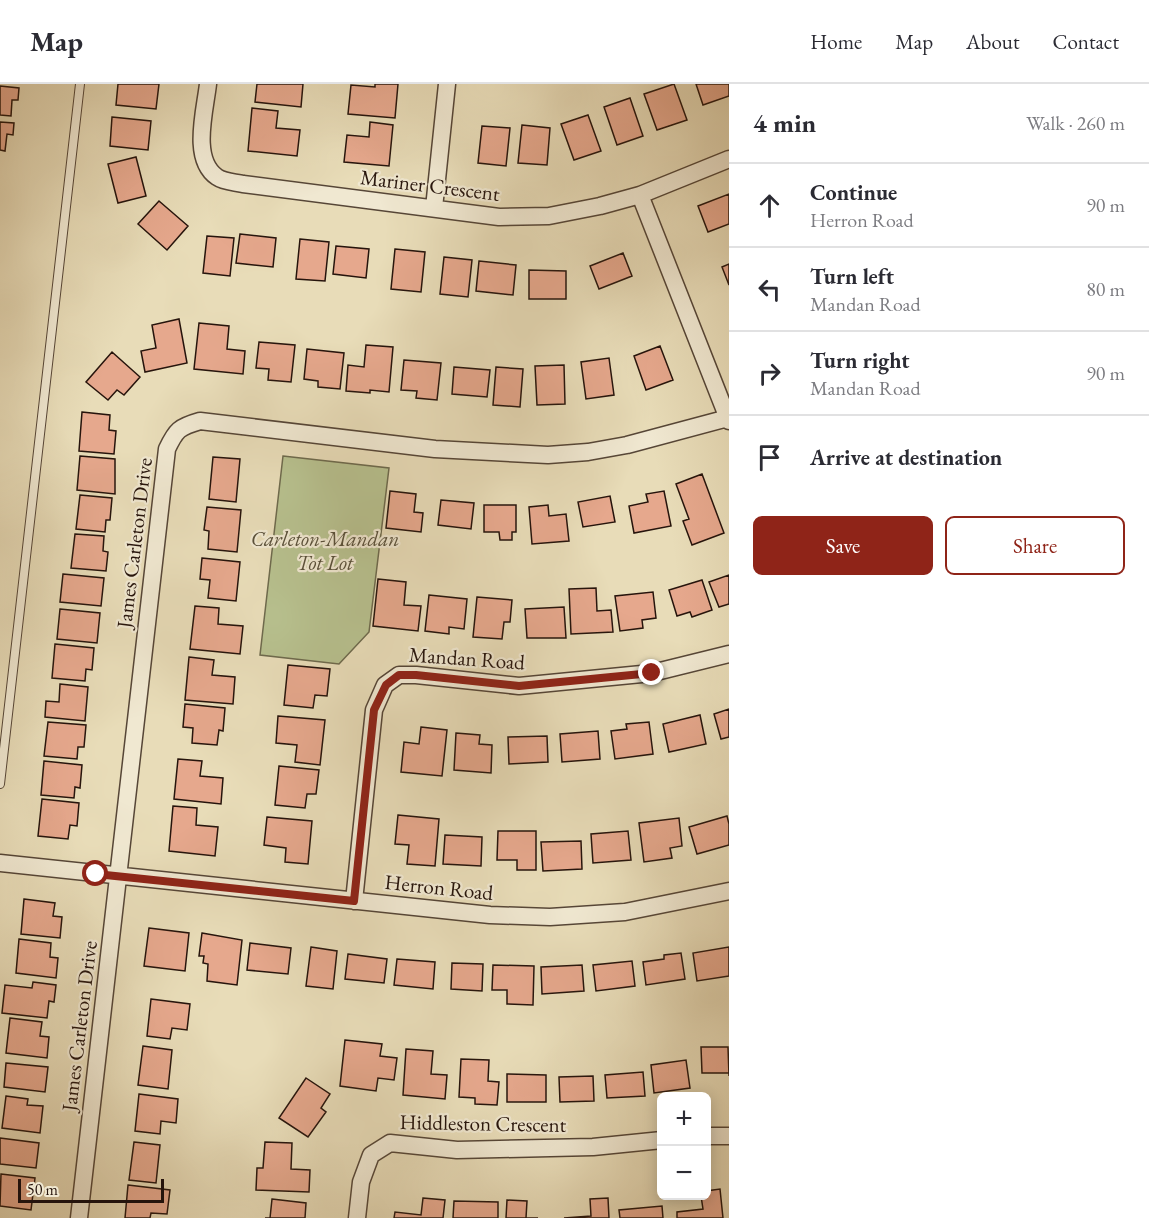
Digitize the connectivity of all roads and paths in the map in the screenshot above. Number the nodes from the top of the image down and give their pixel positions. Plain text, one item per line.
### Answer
1 (80, 84) edge
2 (208, 84) edge
3 (447, 84) edge
4 (729, 159) edge
5 (640, 195) junction
6 (434, 208) junction
7 (728, 419) edge
8 (729, 654) edge
9 (0, 784) edge
10 (0, 863) edge
11 (117, 877) junction
12 (729, 891) edge
13 (354, 901) junction
14 (711, 1136) edge
15 (729, 1136) edge
16 (657, 1141) edge
17 (80, 1218) edge
18 (357, 1218) edge

1 - 9 lane
2 - 6 street, Mariner Crescent
3 - 6 street
4 - 5 street, Mariner Crescent
5 - 6 street, Mariner Crescent
5 - 7 street
7 - 11 street, James Carleton Drive
8 - 13 street, Mandan Road
10 - 11 street, Herron Road
11 - 13 street, Herron Road
11 - 17 street, James Carleton Drive
12 - 13 street, Herron Road
14 - 15 street
16 - 18 street, Hiddleston Crescent

